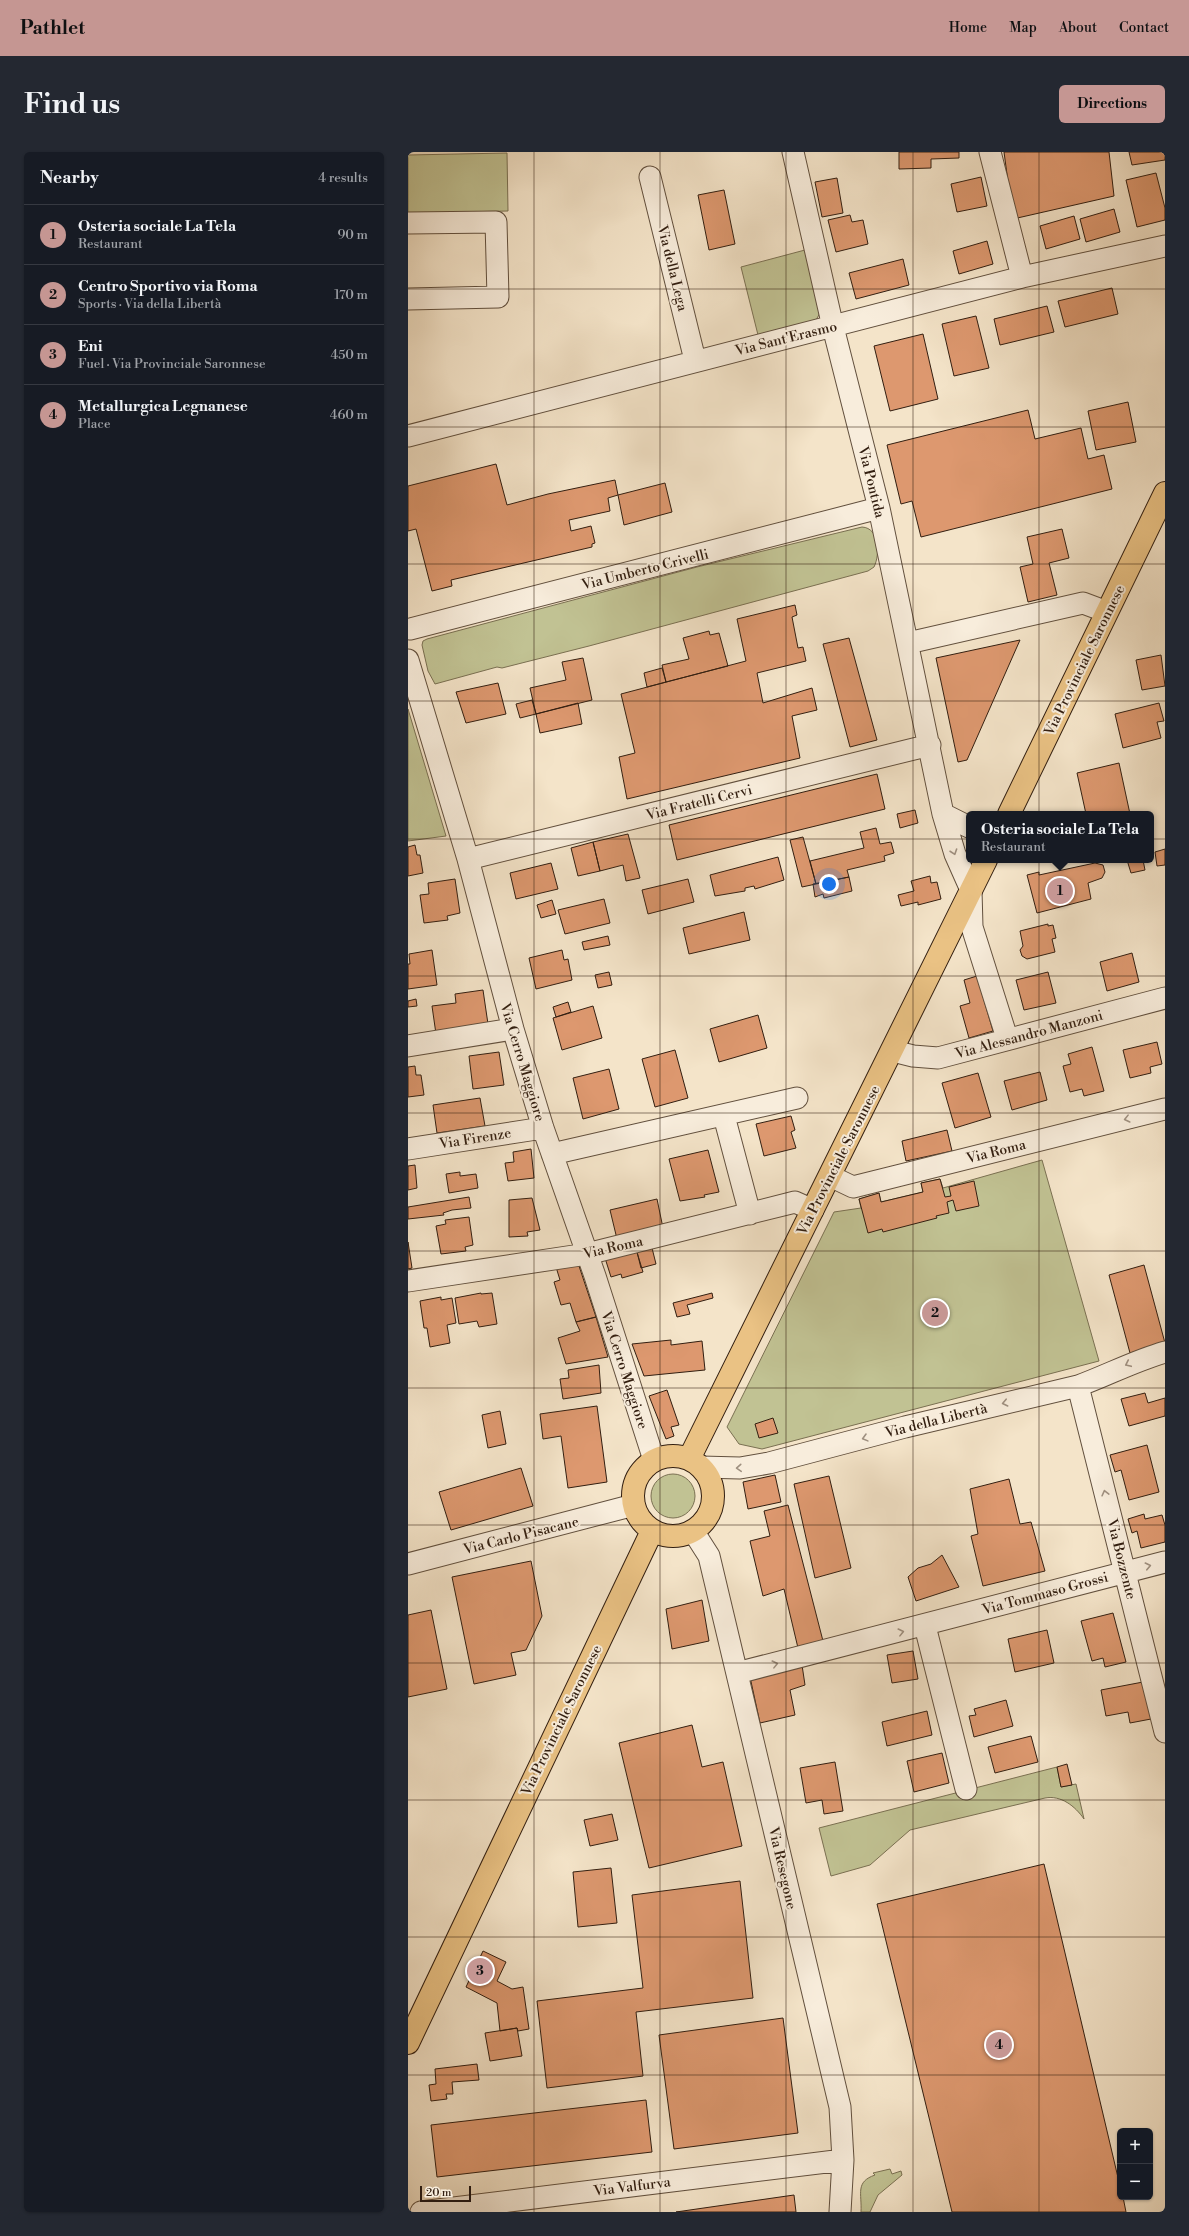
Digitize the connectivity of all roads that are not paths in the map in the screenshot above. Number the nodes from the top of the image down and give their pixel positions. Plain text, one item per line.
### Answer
1 (793, 152) edge
2 (990, 152) edge
3 (650, 177) dead end
4 (408, 223) edge
5 (1165, 246) edge
6 (1022, 277) junction
7 (408, 299) edge
8 (834, 327) junction
9 (695, 360) junction
10 (408, 436) edge
11 (1163, 496) edge
12 (879, 508) junction
13 (1107, 612) junction
14 (409, 629) edge
15 (908, 643) junction
16 (408, 660) edge
17 (930, 745) junction
18 (1009, 811) edge
19 (943, 814) junction
20 (966, 826) edge
21 (468, 859) junction
22 (984, 863) edge
23 (971, 890) junction
24 (1165, 998) edge
25 (512, 1029) junction
26 (1007, 1038) junction
27 (408, 1046) edge
28 (892, 1050) junction
29 (797, 1098) dead end
30 (1165, 1110) edge
31 (724, 1116) junction
32 (543, 1128) junction
33 (408, 1149) edge
34 (552, 1154) junction
35 (830, 1176) junction
36 (813, 1210) junction
37 (750, 1214) junction
38 (587, 1254) junction
39 (408, 1281) edge
40 (1165, 1352) edge
41 (1078, 1386) junction
42 (654, 1460) junction
43 (695, 1463) junction
44 (634, 1506) junction
45 (652, 1531) junction
46 (693, 1531) junction
47 (1165, 1562) edge
48 (408, 1564) edge
49 (1125, 1571) junction
50 (925, 1626) junction
51 (737, 1673) junction
52 (1165, 1732) edge
53 (966, 1789) dead end
54 (470, 1908) junction
55 (408, 2013) edge
56 (408, 2042) edge
57 (843, 2160) junction
58 (421, 2212) edge
59 (840, 2212) edge

1 - 8 street, Via Pontida
2 - 6 street
3 - 9 street, Via della Lega
4 - 7 street
5 - 6 street, Via Sant'Erasmo
6 - 8 street, Via Sant'Erasmo
8 - 9 street, Via Sant'Erasmo
8 - 12 street, Via Pontida
9 - 10 street, Via Sant'Erasmo
11 - 13 main road, Via Provinciale Saronnese
12 - 14 street, Via Umberto Crivelli
12 - 15 street, Via Pontida
13 - 15 street
13 - 18 main road, Via Provinciale Saronnese
15 - 17 street, Via Pontida
16 - 21 street, Via Cerro Maggiore
17 - 19 street, Via Pontida
17 - 21 street, Via Fratelli Cervi
19 - 20 street
19 -> 23 street, Via Pontida
21 - 25 street, Via Cerro Maggiore
22 - 23 main road, Via Provinciale Saronnese
23 - 26 street
23 - 28 main road, Via Provinciale Saronnese
24 - 26 street, Via Alessandro Manzoni
25 - 27 street
25 - 32 street, Via Cerro Maggiore
26 - 28 street, Via Alessandro Manzoni
28 - 35 main road, Via Provinciale Saronnese
29 - 31 street
30 -> 35 street, Via Roma
31 - 34 street
31 - 37 street
32 - 33 street, Via Firenze
32 - 34 street, Via Cerro Maggiore
34 - 38 street, Via Cerro Maggiore
35 - 36 main road, Via Provinciale Saronnese
36 - 37 street, Via Roma
36 - 43 main road, Via Provinciale Saronnese
37 - 38 street, Via Roma
38 - 39 street, Via Roma
38 - 42 street, Via Cerro Maggiore
40 -> 41 street, Via della Libertà
41 -> 43 street, Via della Libertà
49 -> 41 street, Via Bozzente
42 - 43 main road
42 - 44 main road
43 - 46 main road
44 - 45 main road
44 - 48 street, Via Carlo Pisacane
45 - 46 main road
45 - 54 main road, Via Provinciale Saronnese
46 - 51 street, Via Resegone
49 -> 47 street, Via Tommaso Grossi
49 - 50 street, Via Tommaso Grossi
49 - 52 street, Via Bozzente
51 -> 50 street, Via Tommaso Grossi
50 - 53 street
51 - 57 street, Via Resegone
54 - 55 main road, Via Provinciale Saronnese
54 - 56 main road, Via Provinciale Saronnese
57 - 58 street, Via Valfurva
57 - 59 street, Via Resegone

